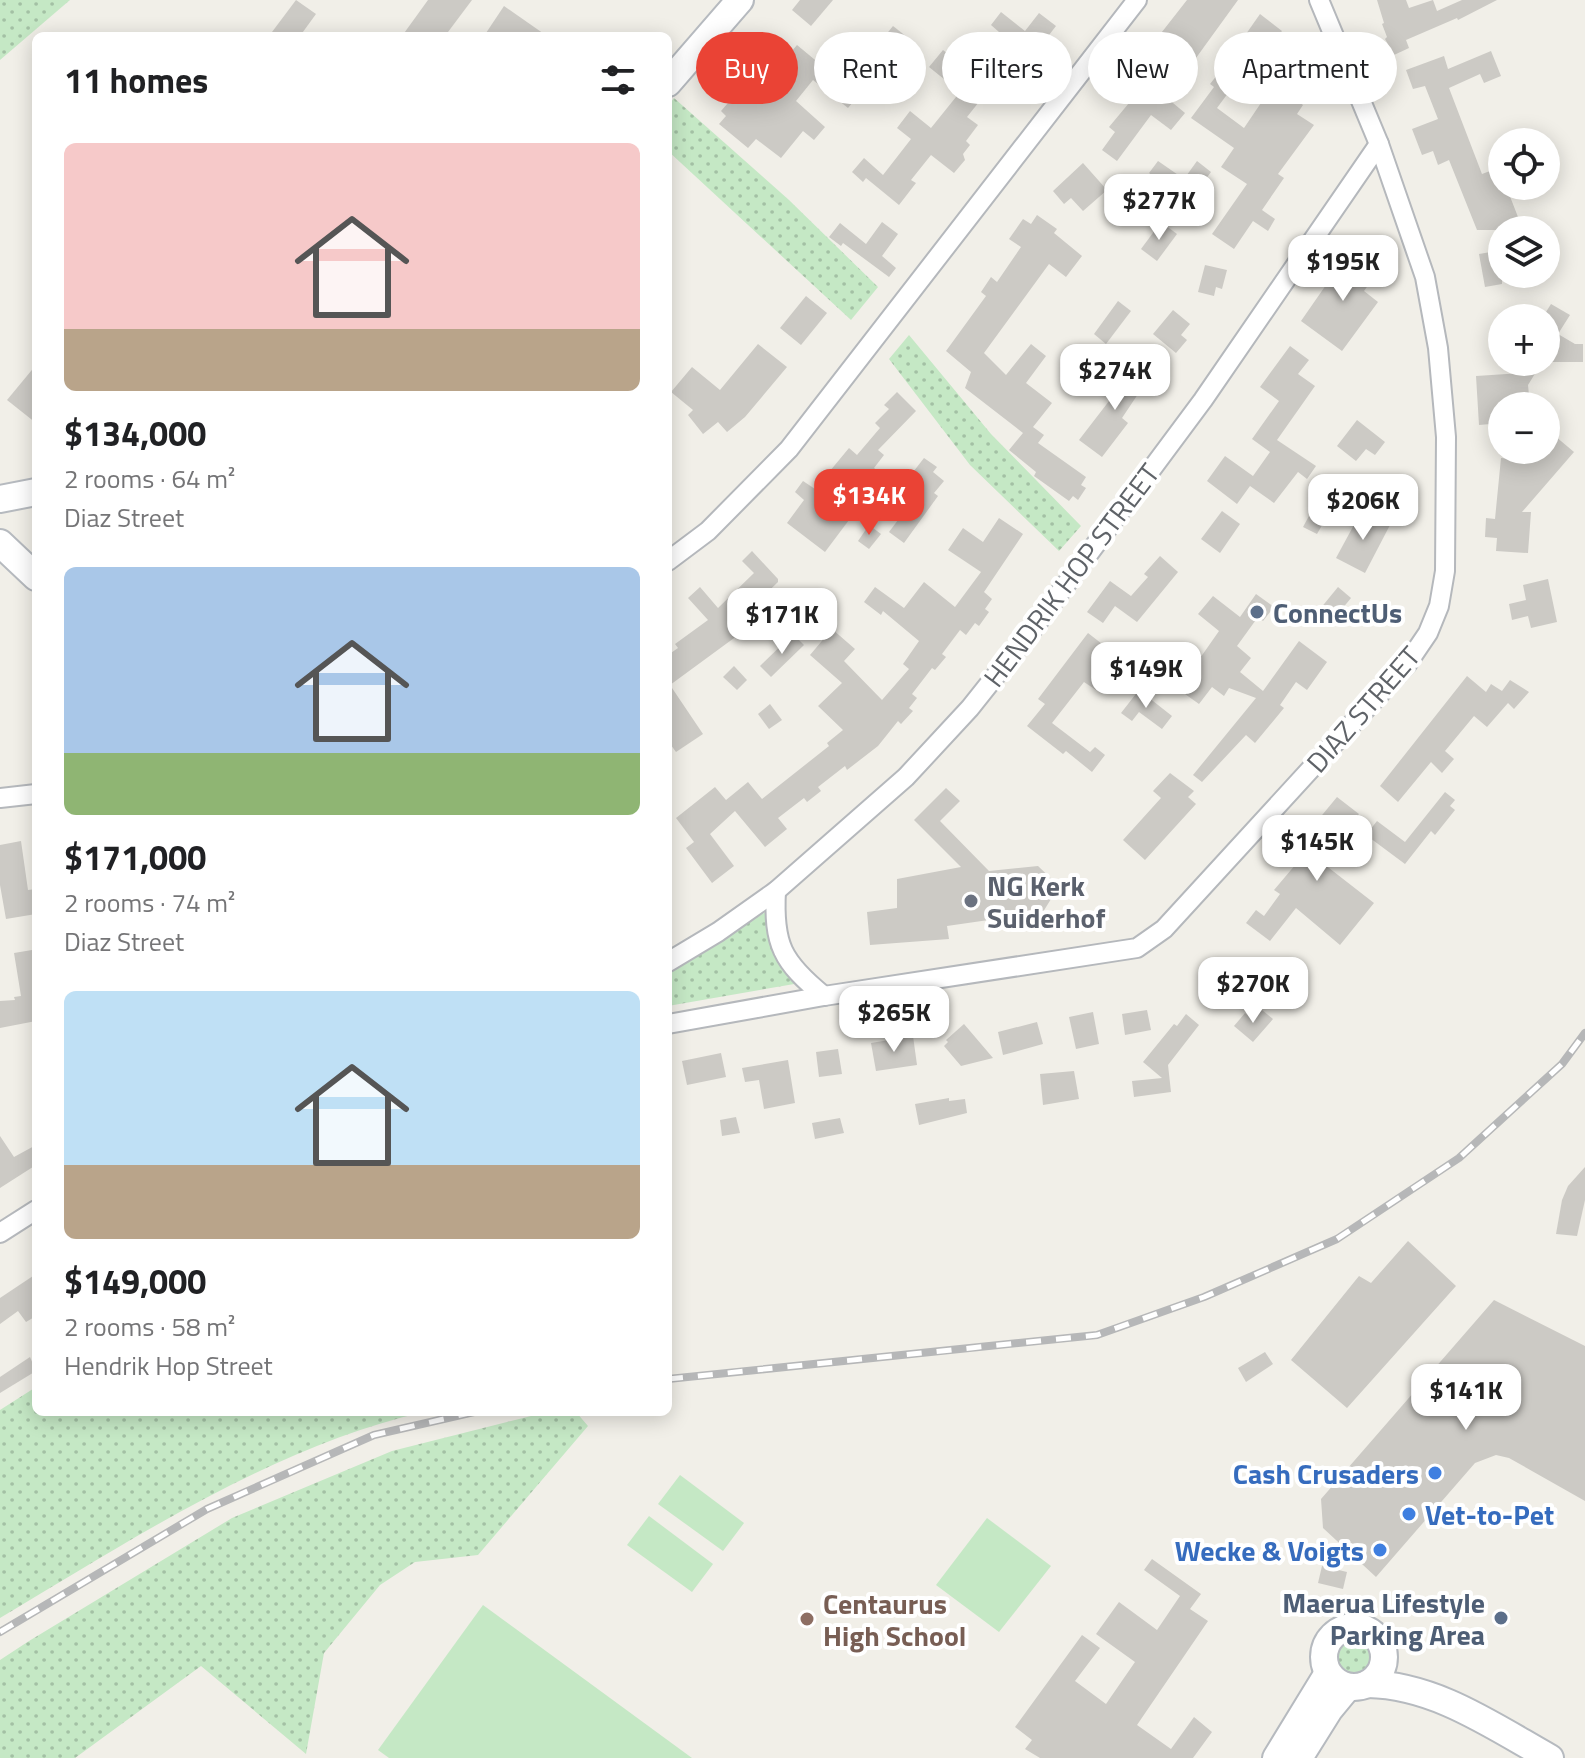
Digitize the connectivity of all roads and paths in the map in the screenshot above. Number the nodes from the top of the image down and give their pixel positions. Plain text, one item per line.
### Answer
1 (722, 0) edge
2 (740, 0) edge
3 (1137, 0) edge
4 (1319, 0) edge
5 (672, 60) edge
6 (672, 78) edge
7 (1379, 144) junction
8 (32, 493) edge
9 (0, 499) edge
10 (0, 543) edge
11 (672, 558) edge
12 (32, 572) edge
13 (32, 794) edge
14 (0, 798) edge
15 (776, 891) junction
16 (672, 960) edge
17 (824, 996) junction
18 (672, 1023) edge
19 (32, 1213) edge
20 (0, 1233) edge
21 (1384, 1653) junction
22 (1348, 1681) junction
23 (1468, 1712) junction
24 (1276, 1758) edge
25 (1299, 1758) edge
26 (1550, 1758) edge

1 - 5 street
2 - 6 street
3 - 11 street
4 - 7 street, DIAZ STREET
7 - 15 street, HENDRIK HOP STREET
7 - 17 street, DIAZ STREET
8 - 9 street
10 - 12 street
13 - 14 street
15 - 16 street, HENDRIK HOP STREET
15 - 17 street
17 - 18 street, DIAZ STREET
19 - 20 street
21 - 22 street
21 - 22 street
21 - 23 street
22 - 23 street
22 - 24 street
22 - 25 street
23 - 26 street

